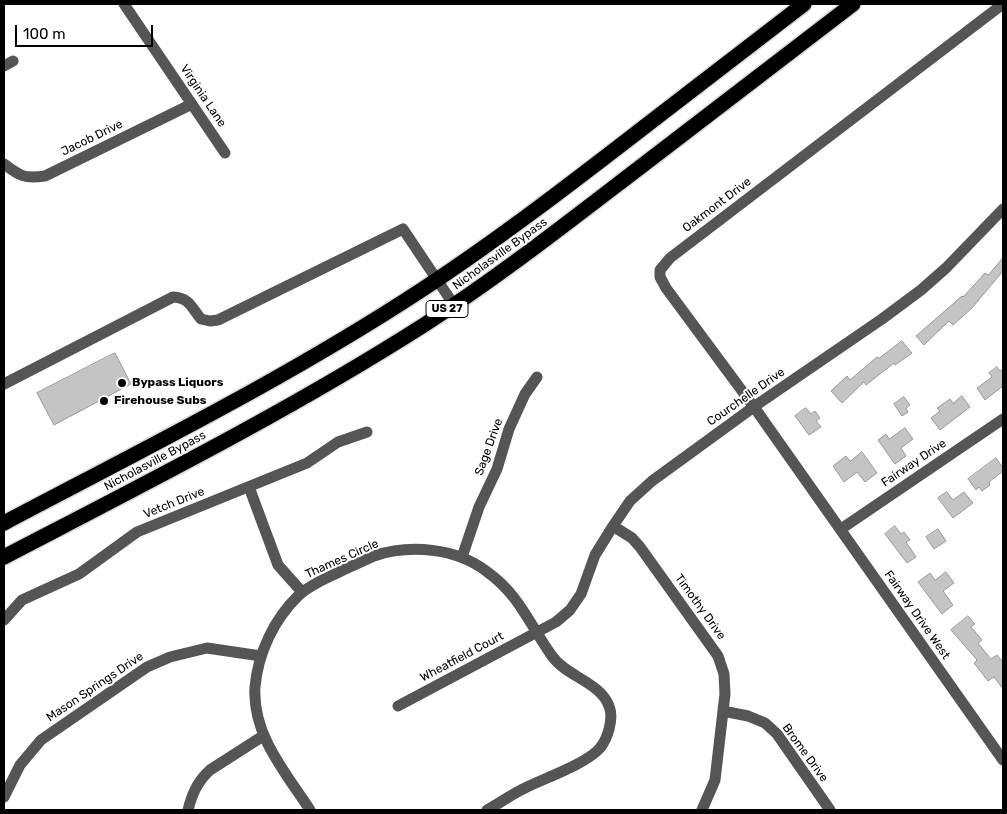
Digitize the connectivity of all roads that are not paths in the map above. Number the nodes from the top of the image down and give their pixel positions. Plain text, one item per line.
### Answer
1 (124, 4) edge
2 (804, 4) edge
3 (853, 4) edge
4 (1003, 4) edge
5 (192, 104) junction
6 (225, 153) dead end
7 (4, 164) edge
8 (1003, 209) edge
9 (437, 280) junction
10 (454, 305) junction
11 (537, 377) dead end
12 (4, 384) edge
13 (754, 407) junction
14 (1003, 420) edge
15 (367, 432) dead end
16 (810, 485) joint
17 (249, 487) junction
18 (4, 523) edge
19 (613, 526) junction
20 (841, 529) junction
21 (4, 557) edge
22 (462, 557) junction
23 (302, 592) junction
24 (4, 620) edge
25 (538, 632) junction
26 (261, 656) junction
27 (398, 706) dead end
28 (723, 711) junction
29 (263, 736) junction
30 (1003, 760) edge
31 (4, 797) edge
32 (188, 810) edge
33 (310, 810) edge
34 (487, 810) edge
35 (702, 810) edge
36 (830, 810) edge

1 - 5 street, Virginia Lane
2 - 9 highway, Nicholasville Bypass / US 27
3 - 10 highway, Nicholasville Bypass / US 27
4 - 13 street, Oakmont Drive
5 - 6 street, Virginia Lane
5 - 7 street, Jacob Drive
8 - 13 street, Courchelle Drive
9 - 10 street
9 - 12 street
9 - 18 highway, Nicholasville Bypass / US 27
10 - 21 highway, Nicholasville Bypass / US 27
11 - 22 street, Sage Drive
13 - 16 street, Oakmont Drive
13 - 19 street, Courchelle Drive
14 - 20 street, Fairway Drive
15 - 17 street, Vetch Drive
16 - 20 street, Fairway Drive West
17 - 23 street
17 - 24 street, Vetch Drive
19 - 25 street, Courchelle Drive
19 - 28 street, Timothy Drive
20 - 30 street, Fairway Drive West
22 - 23 street, Thames Circle
22 - 25 street, Thames Circle
23 - 26 street, Thames Circle
25 - 27 street, Wheatfield Court
25 - 34 street, Thames Circle
26 - 29 street, Thames Circle
26 - 31 street, Mason Springs Drive
28 - 35 street, Timothy Drive
28 - 36 street, Brome Drive
29 - 32 street
29 - 33 street, Thames Circle

